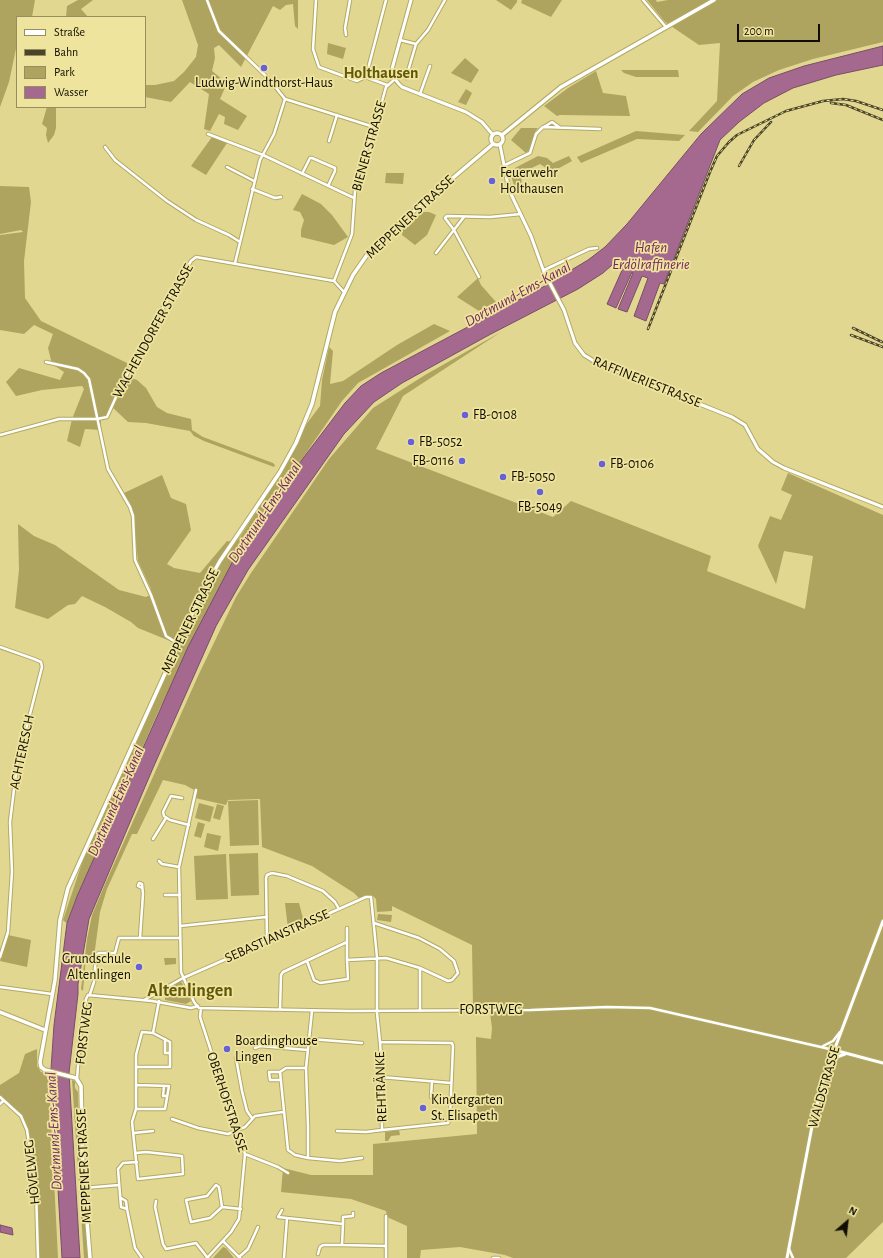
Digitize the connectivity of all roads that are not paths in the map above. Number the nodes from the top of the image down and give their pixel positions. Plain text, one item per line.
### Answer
1 (207, 0) edge
2 (316, 0) edge
3 (350, 0) edge
4 (386, 0) edge
5 (411, 0) edge
6 (445, 0) edge
7 (643, 0) edge
8 (714, 0) edge
9 (666, 27) junction
10 (346, 35) dead end
11 (400, 40) junction
12 (416, 44) junction
13 (430, 66) dead end
14 (368, 78) junction
15 (406, 78) dead end
16 (395, 79) junction
17 (387, 85) junction
18 (420, 94) junction
19 (285, 99) junction
20 (337, 115) junction
21 (374, 127) junction
22 (543, 127) junction
23 (560, 127) junction
24 (600, 129) dead end
25 (208, 134) dead end
26 (493, 134) junction
27 (502, 135) junction
28 (329, 141) dead end
29 (493, 144) junction
30 (500, 145) junction
31 (105, 147) dead end
32 (263, 155) junction
33 (504, 165) junction
34 (227, 167) dead end
35 (302, 174) junction
36 (254, 181) junction
37 (328, 186) junction
38 (252, 189) junction
39 (281, 197) dead end
40 (354, 198) junction
41 (521, 214) junction
42 (464, 217) junction
43 (454, 230) junction
44 (240, 242) junction
45 (598, 248) dead end
46 (436, 253) dead end
47 (235, 263) junction
48 (544, 270) junction
49 (479, 277) dead end
50 (334, 281) junction
51 (344, 292) junction
52 (46, 362) dead end
53 (97, 419) junction
54 (0, 434) edge
55 (883, 507) edge
56 (177, 643) junction
57 (0, 647) edge
58 (196, 790) dead end
59 (182, 798) dead end
60 (166, 818) junction
61 (189, 825) junction
62 (153, 839) dead end
63 (159, 861) dead end
64 (179, 867) junction
65 (142, 888) dead end
66 (165, 895) dead end
67 (180, 895) junction
68 (371, 897) joint
69 (339, 909) junction
70 (266, 917) junction
71 (883, 921) edge
72 (374, 923) junction
73 (180, 926) junction
74 (347, 928) dead end
75 (140, 938) junction
76 (180, 938) junction
77 (267, 940) junction
78 (347, 942) junction
79 (0, 957) edge
80 (377, 957) junction
81 (347, 960) junction
82 (307, 961) junction
83 (420, 968) junction
84 (184, 978) junction
85 (0, 986) edge
86 (52, 994) junction
87 (90, 994) junction
88 (144, 1000) junction
89 (159, 1001) junction
90 (199, 1007) junction
91 (280, 1010) junction
92 (378, 1010) junction
93 (312, 1011) junction
94 (420, 1011) junction
95 (0, 1012) edge
96 (842, 1028) junction
97 (45, 1030) junction
98 (153, 1033) junction
99 (310, 1039) junction
100 (380, 1042) junction
101 (362, 1043) dead end
102 (821, 1047) junction
103 (255, 1048) dead end
104 (308, 1050) junction
105 (834, 1050) junction
106 (846, 1054) junction
107 (236, 1058) dead end
108 (883, 1062) edge
109 (136, 1067) junction
110 (306, 1068) junction
111 (827, 1068) junction
112 (280, 1072) junction
113 (381, 1077) junction
114 (75, 1078) junction
115 (281, 1080) junction
116 (432, 1081) junction
117 (450, 1083) junction
118 (136, 1085) junction
119 (431, 1096) dead end
120 (0, 1097) edge
121 (3, 1100) junction
122 (0, 1104) edge
123 (136, 1108) junction
124 (283, 1112) junction
125 (252, 1118) junction
126 (172, 1119) dead end
127 (382, 1130) junction
128 (153, 1131) dead end
129 (337, 1131) dead end
130 (236, 1132) junction
131 (134, 1133) junction
132 (136, 1153) junction
133 (245, 1154) junction
134 (308, 1158) junction
135 (362, 1158) dead end
136 (137, 1162) junction
137 (288, 1173) dead end
138 (119, 1185) junction
139 (84, 1188) junction
140 (121, 1198) junction
141 (156, 1200) dead end
142 (222, 1207) junction
143 (127, 1209) junction
144 (241, 1209) junction
145 (282, 1210) dead end
146 (353, 1213) dead end
147 (386, 1216) dead end
148 (287, 1218) junction
149 (343, 1224) junction
150 (258, 1227) dead end
151 (223, 1241) junction
152 (342, 1245) junction
153 (386, 1246) junction
154 (789, 1246) junction
155 (318, 1254) dead end
156 (38, 1258) edge
157 (90, 1258) edge
158 (142, 1258) edge
159 (207, 1258) edge
160 (239, 1258) edge
161 (284, 1258) edge
162 (386, 1258) edge
163 (493, 1258) edge
164 (499, 1258) edge
165 (787, 1258) edge
166 (793, 1258) edge

1 - 19 street
2 - 14 street
3 - 10 street
4 - 14 street
5 - 11 street
6 - 12 street
7 - 9 street
8 - 9 main road
9 - 27 main road
11 - 12 street
11 - 16 street
12 - 15 street
13 - 18 street
14 - 17 street
16 - 17 street, BIENER STRASSE
16 - 18 street
17 - 21 street, BIENER STRASSE
18 - 26 street
19 - 20 street
19 - 32 street
20 - 21 street
20 - 28 street
21 - 40 street, BIENER STRASSE
22 - 23 street
22 - 23 street
22 - 33 street
23 - 24 street
25 - 32 street
26 - 27 main road
26 - 29 main road
27 - 30 main road
29 - 30 main road
29 - 51 main road, MEPPENER STRASSE
30 - 33 street, RAFFINERIESTRASSE
31 - 44 street
32 - 35 street
32 - 36 street
33 - 41 street, RAFFINERIESTRASSE
34 - 36 street
35 - 37 street
35 - 37 street
36 - 38 street
37 - 40 street
38 - 39 street
38 - 44 street
40 - 50 street, BIENER STRASSE
41 - 42 street
41 - 48 street, RAFFINERIESTRASSE
42 - 43 street
42 - 43 street
43 - 46 street
43 - 49 street
44 - 47 street
45 - 48 street
47 - 50 street, WACHENDORFER STRASSE
47 - 53 street, WACHENDORFER STRASSE
48 - 55 street, RAFFINERIESTRASSE
50 - 51 street
51 - 56 main road, MEPPENER STRASSE
52 - 53 street, WACHENDORFER STRASSE
53 - 54 street
53 - 56 street, WACHENDORFER STRASSE
56 - 86 main road, MEPPENER STRASSE
57 - 79 street, ACHTERESCH
58 - 61 street, OBERHOFSTRASSE
59 - 60 street
60 - 61 street
60 - 62 street
61 - 64 street, OBERHOFSTRASSE
63 - 64 street
64 - 67 street, OBERHOFSTRASSE
65 - 75 street
66 - 67 street
67 - 73 street, OBERHOFSTRASSE
68 - 69 street, SEBASTIANSTRASSE
68 - 72 street, REHTRÄNKE
69 - 70 street
69 - 77 street, SEBASTIANSTRASSE
70 - 73 street
70 - 77 street
71 - 96 street, WALDSTRASSE
72 - 80 street, REHTRÄNKE
72 - 83 street
73 - 76 street, OBERHOFSTRASSE
74 - 78 street
75 - 76 street
75 - 87 street
76 - 84 street, OBERHOFSTRASSE
77 - 84 street, SEBASTIANSTRASSE
78 - 81 street
78 - 82 street
80 - 81 street
80 - 83 street
80 - 92 street, REHTRÄNKE
81 - 82 street
82 - 91 street
83 - 94 street
84 - 88 street
84 - 90 street, OBERHOFSTRASSE
85 - 86 street
86 - 97 main road, MEPPENER STRASSE
87 - 88 street, FORSTWEG
87 - 114 street, FORSTWEG
88 - 89 street, FORSTWEG
89 - 90 street, FORSTWEG
89 - 98 street
90 - 91 street, FORSTWEG
90 - 130 street, OBERHOFSTRASSE
91 - 93 street, FORSTWEG
92 - 93 street, FORSTWEG
92 - 94 street, FORSTWEG
92 - 100 street, REHTRÄNKE
93 - 99 street
94 - 102 street, FORSTWEG
95 - 97 main road
96 - 102 street
96 - 105 street, WALDSTRASSE
97 - 114 main road, MEPPENER STRASSE
98 - 109 street
98 - 109 street
99 - 101 street
99 - 104 street
100 - 113 street, REHTRÄNKE
100 - 117 street, REHTRÄNKE
102 - 105 street, FORSTWEG
103 - 104 street
104 - 110 street
105 - 106 street
105 - 111 street, WALDSTRASSE
106 - 108 street
106 - 111 street
107 - 125 street
109 - 118 street
110 - 112 street
110 - 134 street
111 - 154 street, WALDSTRASSE
112 - 115 street
112 - 115 street
113 - 116 street
113 - 127 street, REHTRÄNKE
114 - 139 main road, MEPPENER STRASSE
115 - 124 street
116 - 117 street
116 - 119 street
117 - 127 street, REHTRÄNKE
118 - 123 street
118 - 123 street
120 - 121 street, HÖVELWEG
121 - 122 street
121 - 156 street, HÖVELWEG
123 - 131 street
124 - 125 street
124 - 134 street
125 - 130 street
126 - 130 street
127 - 129 street
128 - 131 street
130 - 133 street, OBERHOFSTRASSE
131 - 132 street
132 - 136 street
132 - 136 street
133 - 137 street
133 - 144 street, OBERHOFSTRASSE
134 - 135 street
136 - 138 street
138 - 139 street
138 - 140 street
139 - 157 main road, MEPPENER STRASSE
140 - 143 street
140 - 143 street
141 - 159 street
142 - 142 street
142 - 144 street
143 - 158 street
144 - 151 street, OBERHOFSTRASSE
145 - 148 street
146 - 149 street
147 - 153 street
148 - 149 street
148 - 161 street
149 - 152 street
150 - 160 street
151 - 159 street, OBERHOFSTRASSE
151 - 160 street
152 - 153 street
152 - 155 street
153 - 162 street
154 - 165 street, WALDSTRASSE
154 - 166 street
163 - 164 street

